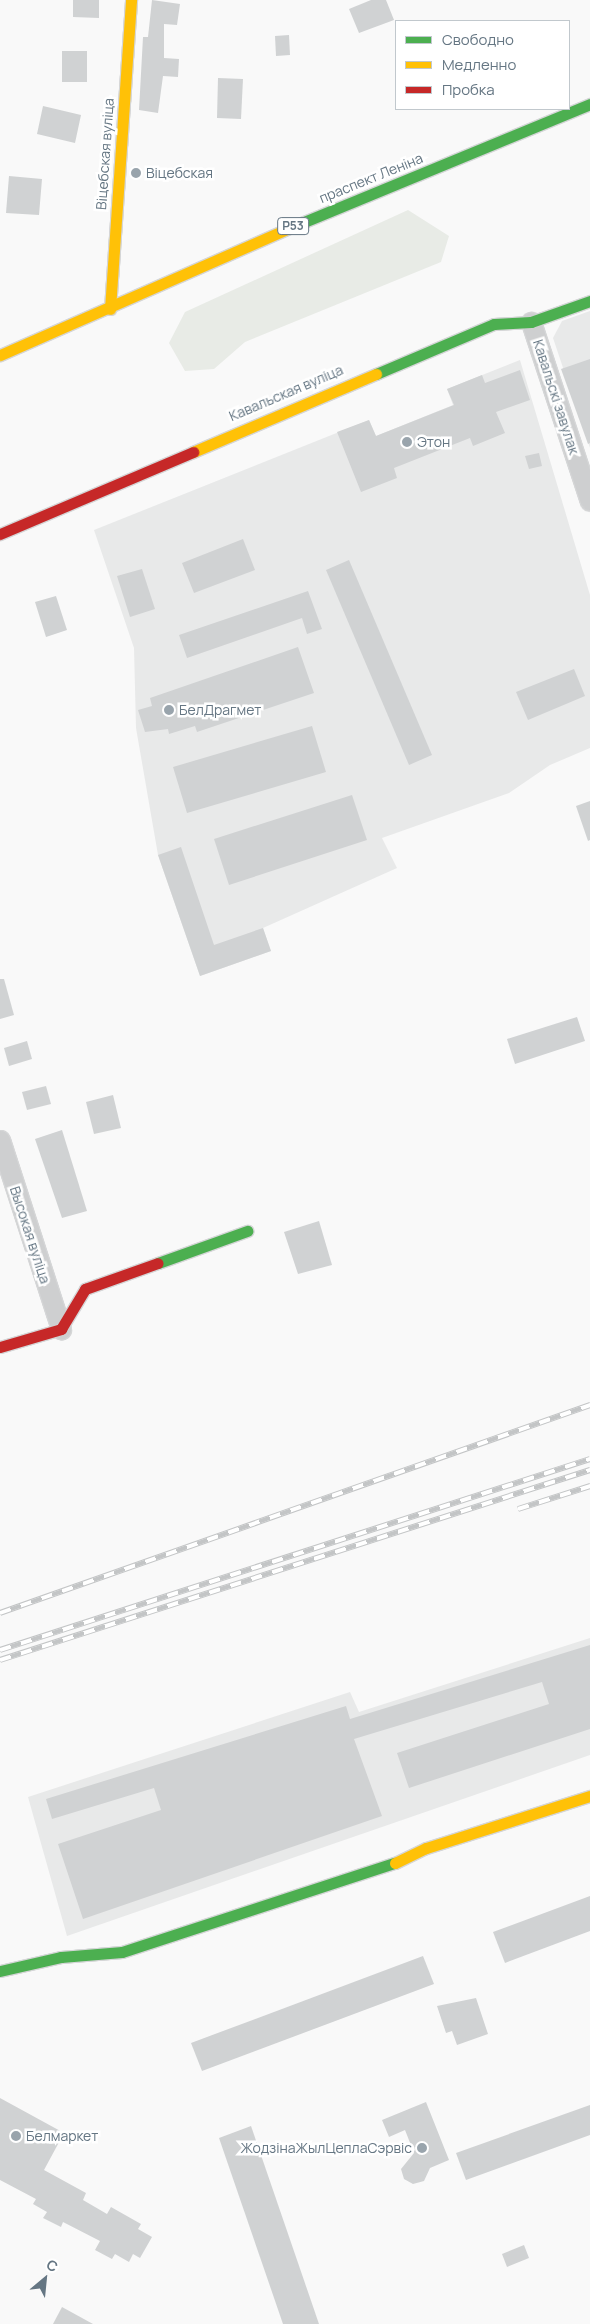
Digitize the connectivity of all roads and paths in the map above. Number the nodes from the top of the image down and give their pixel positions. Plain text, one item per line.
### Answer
1 (131, 0) edge
2 (590, 104) edge
3 (590, 301) edge
4 (110, 309) junction
5 (531, 322) junction
6 (0, 355) edge
7 (590, 501) edge
8 (0, 534) edge
9 (0, 1140) edge
10 (247, 1231) dead end
11 (60, 1329) junction
12 (0, 1347) edge
13 (590, 1796) edge
14 (0, 1971) edge

1 - 4 street, Віцебская вуліца
2 - 4 street, праспект Леніна / Р53
3 - 5 street, Кавальская вуліца
4 - 6 street, праспект Леніна / Р53
5 - 7 street, Кавальскі завулак
5 - 8 street, Кавальская вуліца
9 - 11 street, Высокая вуліца
10 - 11 street
11 - 12 street
13 - 14 street

